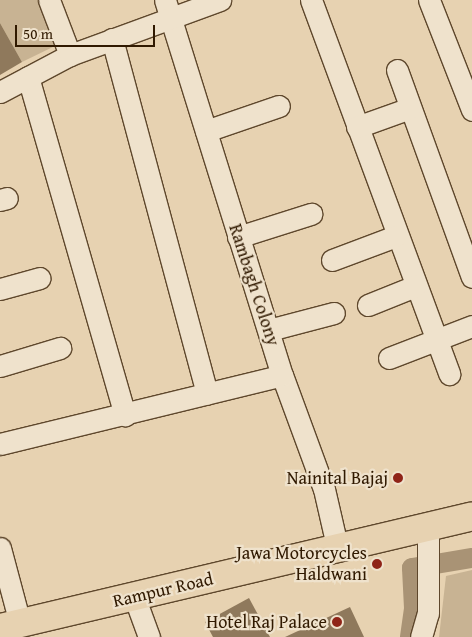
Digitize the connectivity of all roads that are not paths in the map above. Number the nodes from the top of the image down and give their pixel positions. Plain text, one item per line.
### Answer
1 (49, 0) edge
2 (220, 0) edge
3 (311, 0) edge
4 (429, 0) edge
5 (167, 8) edge
6 (112, 39) junction
7 (68, 50) junction
8 (397, 70) dead end
9 (28, 77) junction
10 (0, 92) edge
11 (279, 106) dead end
12 (410, 108) junction
13 (472, 110) edge
14 (357, 128) junction
15 (206, 131) junction
16 (311, 214) dead end
17 (238, 236) junction
18 (396, 236) junction
19 (332, 260) dead end
20 (471, 269) edge
21 (40, 278) dead end
22 (415, 286) junction
23 (0, 289) edge
24 (368, 305) dead end
25 (334, 313) dead end
26 (472, 326) edge
27 (269, 330) junction
28 (436, 340) junction
29 (60, 348) dead end
30 (389, 358) dead end
31 (0, 366) edge
32 (282, 374) junction
33 (449, 374) dead end
34 (207, 393) junction
35 (125, 416) junction
36 (0, 444) edge
37 (472, 516) edge
38 (428, 527) junction
39 (0, 548) edge
40 (338, 550) junction
41 (134, 596) junction
42 (10, 626) edge
43 (149, 637) edge
44 (421, 637) edge

1 - 7 street
2 - 5 street
3 - 14 street
4 - 13 street
5 - 6 street
5 - 15 street, Rambagh Colony
6 - 7 street
6 - 34 street
7 - 9 street
8 - 12 street
9 - 10 street
9 - 35 street
11 - 15 street
12 - 14 street
12 - 20 street
14 - 18 street
15 - 17 street, Rambagh Colony
16 - 17 street
17 - 27 street, Rambagh Colony
18 - 19 street
18 - 22 street
21 - 23 street
22 - 24 street
22 - 28 street
25 - 27 street
26 - 28 street
27 - 32 street, Rambagh Colony
28 - 30 street
28 - 33 street
29 - 31 street
32 - 34 street
32 - 40 street, Rambagh Colony
34 - 35 street
35 - 36 street
37 - 38 main road, Rampur Road
38 - 40 main road, Rampur Road
38 - 44 street
39 - 42 street
40 - 41 main road, Rampur Road
41 - 42 main road, Rampur Road
41 - 43 street

